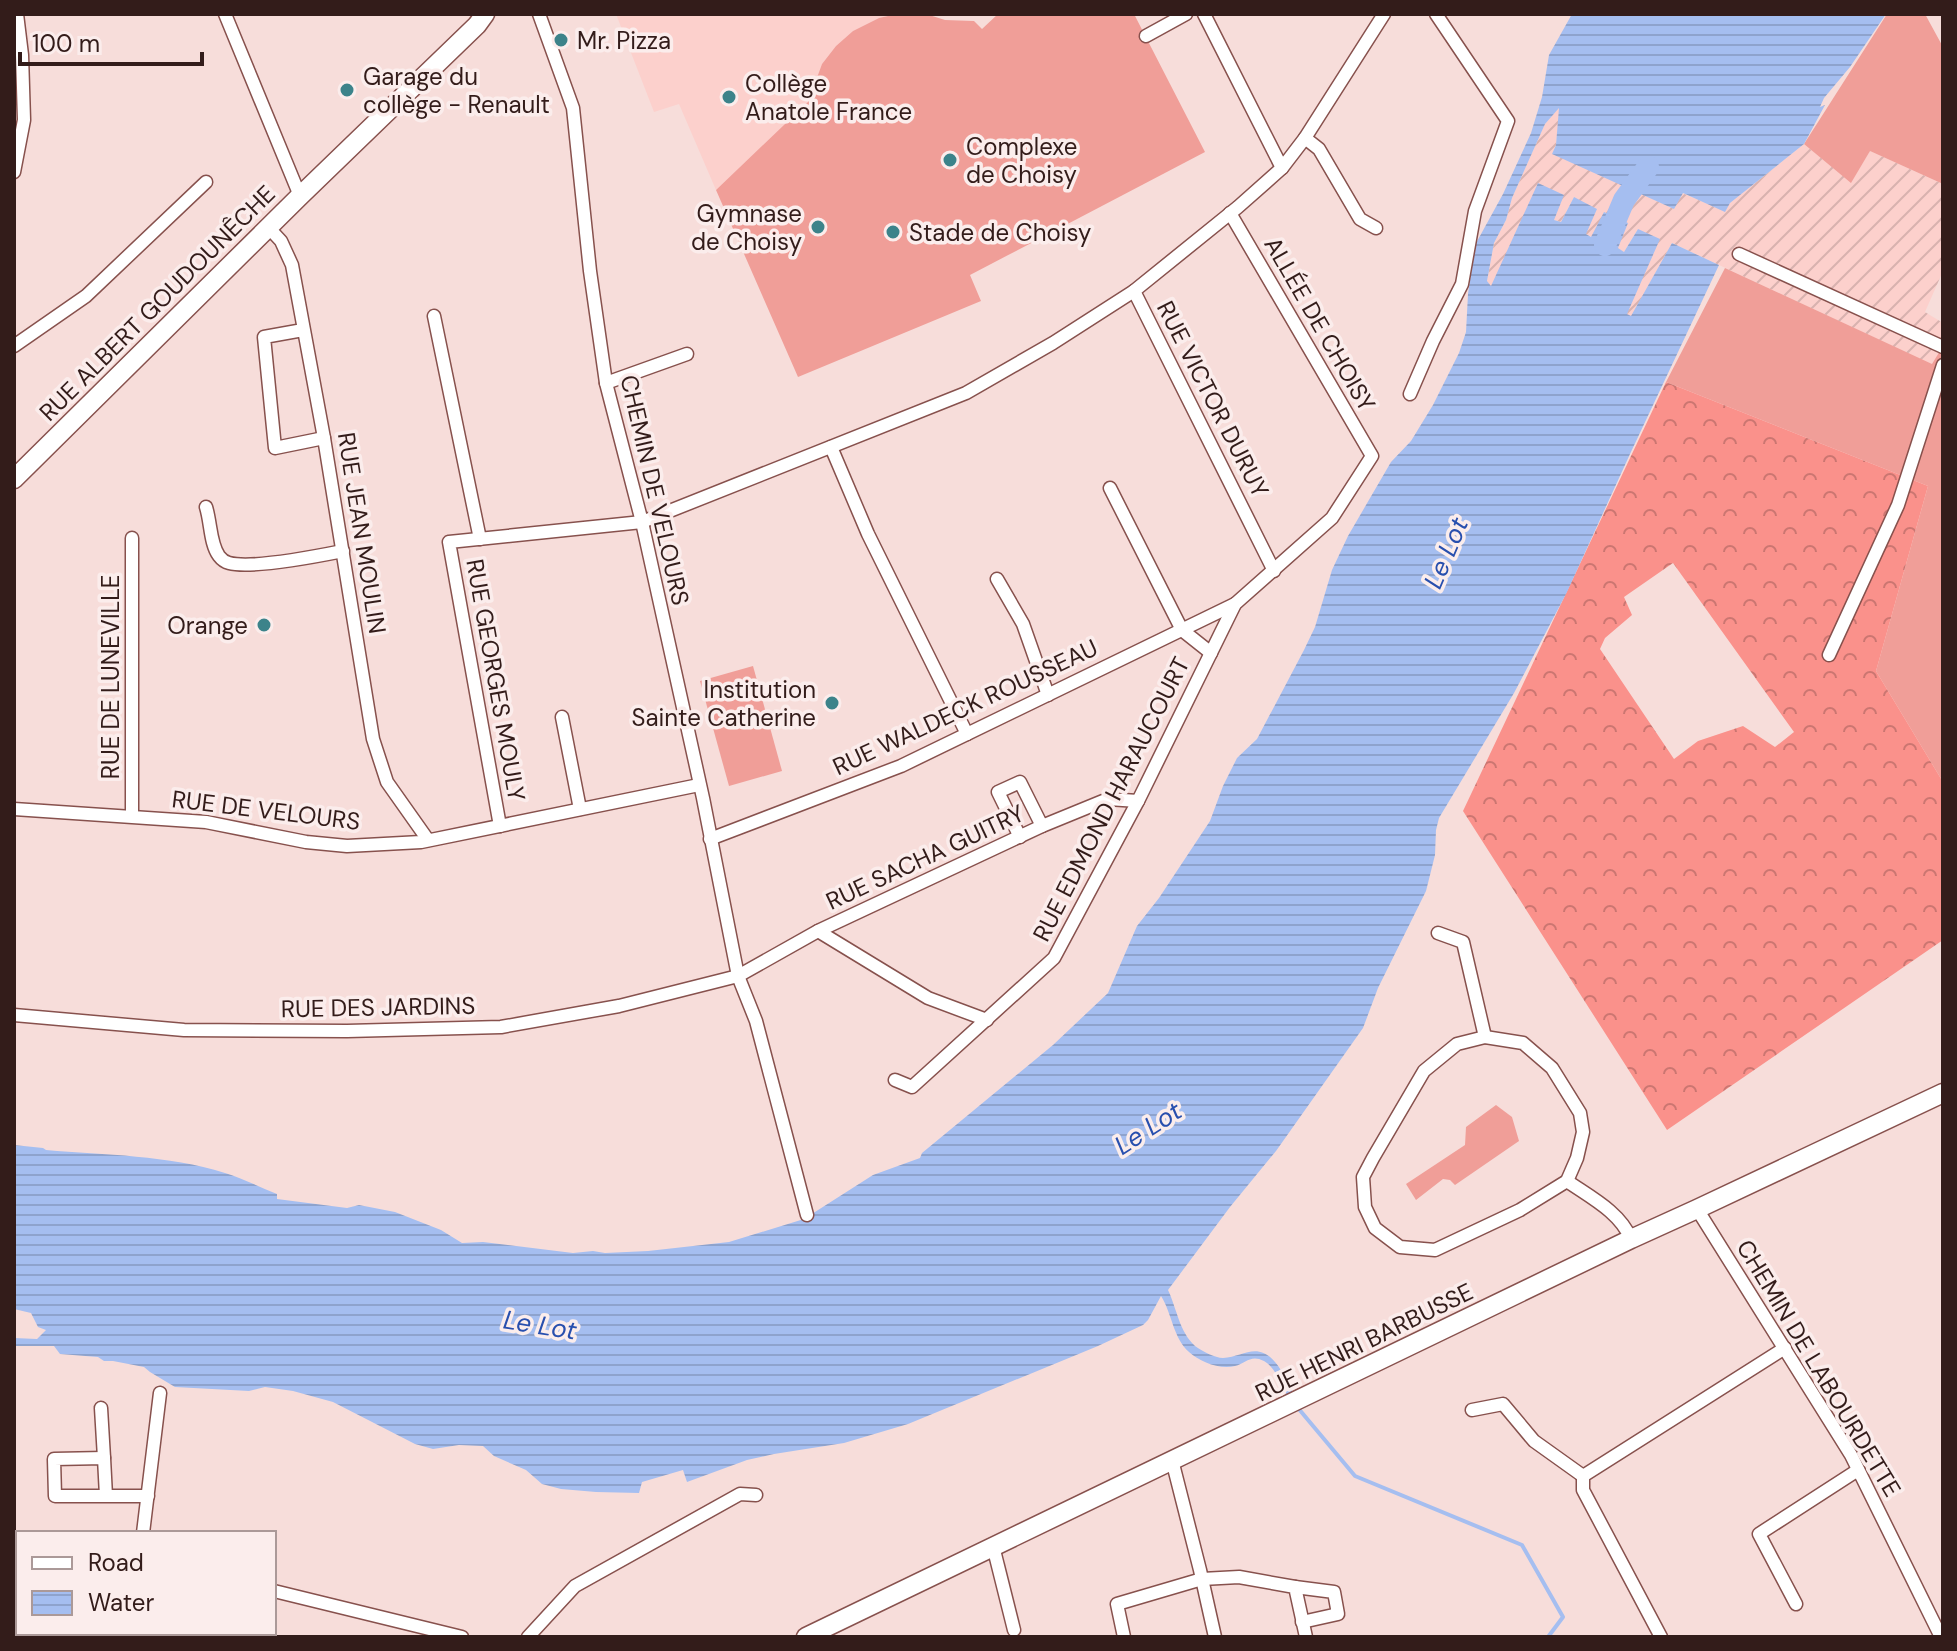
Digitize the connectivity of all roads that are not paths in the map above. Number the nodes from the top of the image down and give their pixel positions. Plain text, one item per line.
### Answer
1 (17, 14) edge
2 (225, 14) edge
3 (493, 14) edge
4 (539, 14) edge
5 (1186, 14) edge
6 (1204, 14) edge
7 (1384, 14) edge
8 (1436, 14) edge
9 (481, 19) edge
10 (1146, 36) dead end
11 (1305, 138) junction
12 (1282, 168) junction
13 (14, 172) edge
14 (206, 182) dead end
15 (300, 196) junction
16 (1230, 213) junction
17 (268, 227) junction
18 (1376, 228) dead end
19 (1739, 254) dead end
20 (1134, 291) junction
21 (434, 316) dead end
22 (303, 330) junction
23 (14, 346) edge
24 (1943, 347) edge
25 (687, 354) dead end
26 (1943, 365) edge
27 (606, 383) junction
28 (1410, 394) dead end
29 (324, 438) junction
30 (831, 447) junction
31 (1372, 456) joint
32 (14, 479) edge
33 (1110, 488) dead end
34 (206, 507) dead end
35 (642, 522) junction
36 (132, 538) dead end
37 (480, 539) junction
38 (343, 551) junction
39 (1274, 571) junction
40 (997, 579) dead end
41 (1235, 604) junction
42 (1182, 630) junction
43 (1211, 653) junction
44 (1829, 655) dead end
45 (1048, 695) junction
46 (562, 717) dead end
47 (967, 734) junction
48 (699, 785) junction
49 (1138, 801) junction
50 (14, 809) edge
51 (580, 809) junction
52 (132, 816) junction
53 (500, 826) junction
54 (1042, 826) junction
55 (1020, 837) junction
56 (710, 839) junction
57 (428, 840) junction
58 (818, 931) junction
59 (1438, 933) dead end
60 (738, 976) junction
61 (14, 1015) edge
62 (987, 1020) junction
63 (1485, 1037) junction
64 (895, 1080) dead end
65 (1943, 1093) edge
66 (1567, 1181) junction
67 (1697, 1209) junction
68 (807, 1215) dead end
69 (1631, 1239) junction
70 (1785, 1348) junction
71 (160, 1393) dead end
72 (101, 1408) dead end
73 (1472, 1410) dead end
74 (104, 1458) junction
75 (1172, 1460) junction
76 (1858, 1470) junction
77 (1583, 1476) junction
78 (756, 1495) dead end
79 (106, 1496) junction
80 (148, 1496) junction
81 (143, 1531) edge
82 (993, 1546) junction
83 (1202, 1579) junction
84 (1295, 1587) junction
85 (276, 1591) edge
86 (1796, 1604) dead end
87 (1302, 1622) junction
88 (1014, 1630) dead end
89 (462, 1637) edge
90 (528, 1637) edge
91 (806, 1637) edge
92 (1124, 1637) edge
93 (1215, 1637) edge
94 (1306, 1637) edge
95 (1661, 1637) edge
96 (1941, 1637) edge

1 - 13 street
2 - 15 street
3 - 9 main road, RUE ALBERT GOUDOUNÊCHE
4 - 27 street, CHEMIN DE VELOURS
5 - 10 street
6 - 12 street
7 - 11 street, RUE VICTOR DURUY
8 - 28 street
9 - 15 main road, RUE ALBERT GOUDOUNÊCHE
11 - 12 street, RUE VICTOR DURUY
11 - 18 street
12 - 16 street, RUE VICTOR DURUY
14 - 23 street
15 - 17 main road, RUE ALBERT GOUDOUNÊCHE
16 - 20 street, RUE VICTOR DURUY
16 - 31 street, ALLÉE DE CHOISY
17 - 22 street, RUE JEAN MOULIN
17 - 32 main road, RUE ALBERT GOUDOUNÊCHE
19 - 24 street
20 - 30 street
20 - 39 street, RUE VICTOR DURUY
21 - 37 street
22 - 29 street, RUE JEAN MOULIN
22 - 29 street
25 - 27 street
26 - 44 street
27 - 35 street, CHEMIN DE VELOURS
29 - 38 street, RUE JEAN MOULIN
30 - 35 street
30 - 47 street
31 - 39 street, RUE EDMOND HARAUCOURT
33 - 42 street
34 - 38 street
35 - 37 street
35 - 48 street, CHEMIN DE VELOURS
36 - 52 street, RUE DE LUNEVILLE
37 - 53 street, RUE GEORGES MOULY
38 - 57 street, RUE JEAN MOULIN
39 - 41 street, RUE EDMOND HARAUCOURT
40 - 45 street
41 - 42 street, RUE WALDECK ROUSSEAU
41 - 43 street, RUE EDMOND HARAUCOURT
42 - 43 street
42 - 45 street, RUE WALDECK ROUSSEAU
43 - 49 street, RUE EDMOND HARAUCOURT
45 - 47 street, RUE WALDECK ROUSSEAU
46 - 51 street
47 - 56 street, RUE WALDECK ROUSSEAU
48 - 51 street, RUE DE VELOURS
48 - 56 street, CHEMIN DE VELOURS
49 - 54 street, RUE SACHA GUITRY
49 - 62 street, RUE EDMOND HARAUCOURT
50 - 52 street, RUE DE VELOURS
51 - 53 street, RUE DE VELOURS
52 - 57 street, RUE DE VELOURS
53 - 57 street, RUE DE VELOURS
54 - 55 street, RUE SACHA GUITRY
54 - 55 street
55 - 58 street, RUE SACHA GUITRY
56 - 60 street, CHEMIN DE VELOURS
58 - 60 street, RUE SACHA GUITRY
58 - 62 street
59 - 63 street
60 - 61 street, RUE DES JARDINS
60 - 68 street, CHEMIN DE VELOURS
62 - 64 street, RUE EDMOND HARAUCOURT
63 - 66 street
63 - 66 street
65 - 67 main road, RUE HENRI BARBUSSE
66 - 69 street
67 - 69 main road, RUE HENRI BARBUSSE
67 - 70 street, CHEMIN DE LABOURDETTE
69 - 75 main road, RUE HENRI BARBUSSE
70 - 76 street, CHEMIN DE LABOURDETTE
70 - 77 street
71 - 80 street
72 - 74 street
73 - 77 street
74 - 79 street
74 - 79 street
75 - 82 main road, RUE HENRI BARBUSSE
75 - 83 street
76 - 86 street
76 - 96 street, CHEMIN DE LABOURDETTE
77 - 95 street
78 - 90 street
79 - 80 street
80 - 81 street
82 - 88 street
82 - 91 main road, RUE HENRI BARBUSSE
83 - 84 street
83 - 92 street
83 - 93 street
84 - 87 street
84 - 87 street
85 - 89 street
87 - 94 street

